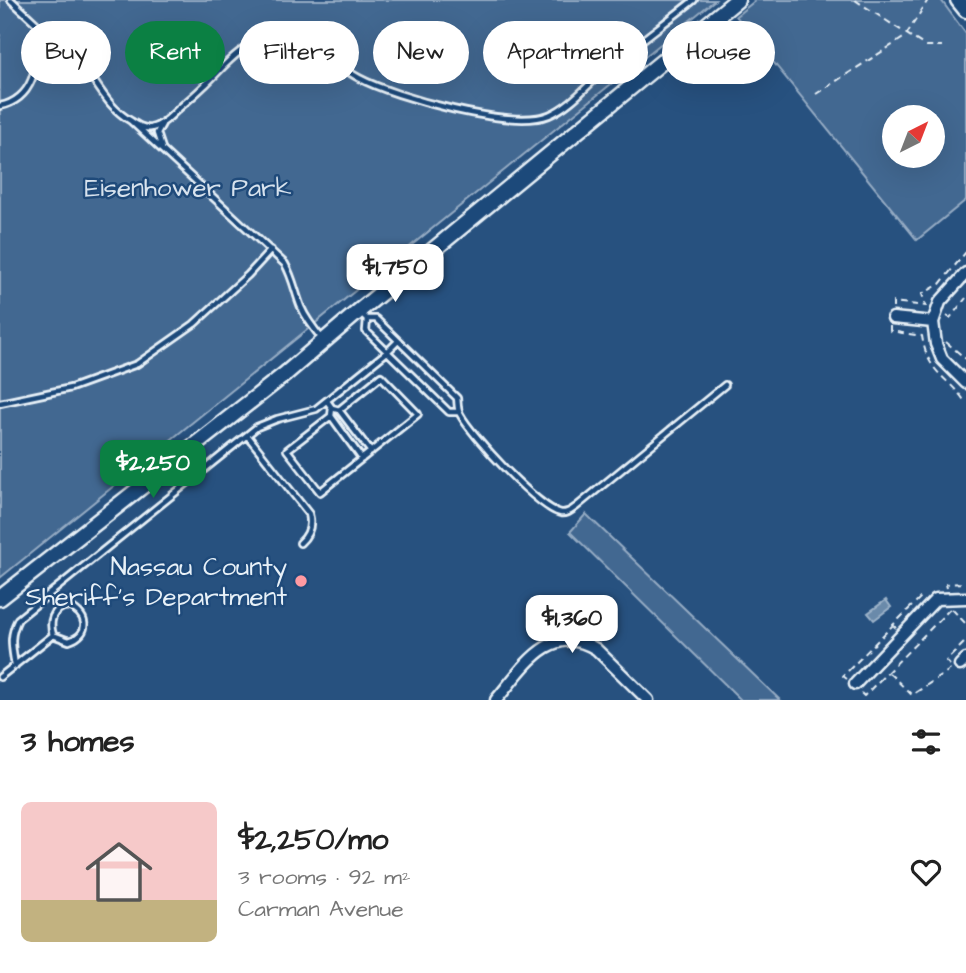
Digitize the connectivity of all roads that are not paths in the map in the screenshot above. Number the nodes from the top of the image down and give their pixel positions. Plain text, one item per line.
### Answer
1 (11, 0) edge
2 (694, 0) edge
3 (737, 0) edge
4 (958, 0) edge
5 (966, 10) edge
6 (34, 21) edge
7 (30, 84) edge
8 (95, 84) edge
9 (0, 106) edge
10 (131, 121) junction
11 (163, 123) junction
12 (164, 152) junction
13 (271, 250) junction
14 (966, 273) edge
15 (363, 315) junction
16 (893, 318) dead end
17 (938, 323) junction
18 (324, 341) junction
19 (398, 341) junction
20 (387, 352) junction
21 (966, 383) edge
22 (725, 384) dead end
23 (327, 401) junction
24 (0, 403) edge
25 (332, 408) junction
26 (339, 410) junction
27 (458, 412) junction
28 (331, 416) junction
29 (247, 435) junction
30 (371, 452) junction
31 (362, 458) junction
32 (300, 543) dead end
33 (0, 598) edge
34 (966, 598) edge
35 (52, 635) junction
36 (15, 666) junction
37 (0, 677) edge
38 (855, 684) dead end
39 (645, 699) edge
40 (496, 700) edge

1 - 6 lane
2 - 11 lane
3 - 15 main road
4 - 5 main road
7 - 9 lane
8 - 10 lane
10 - 11 lane
10 - 12 lane
11 - 12 lane
12 - 13 lane
13 - 18 lane
13 - 24 lane
14 - 17 street
15 - 18 main road
15 - 19 lane
15 - 20 lane
16 - 17 street
17 - 21 street
18 - 33 main road
19 - 20 lane
19 - 27 lane
20 - 23 lane
20 - 27 lane
22 - 27 lane
23 - 25 lane
23 - 29 lane
25 - 26 lane
25 - 28 lane
26 - 30 lane
26 - 30 lane
28 - 31 lane
28 - 31 lane
29 - 32 lane
29 - 36 lane
30 - 31 lane
34 - 38 street
35 - 35 lane
35 - 36 lane
36 - 37 lane
39 - 40 street

